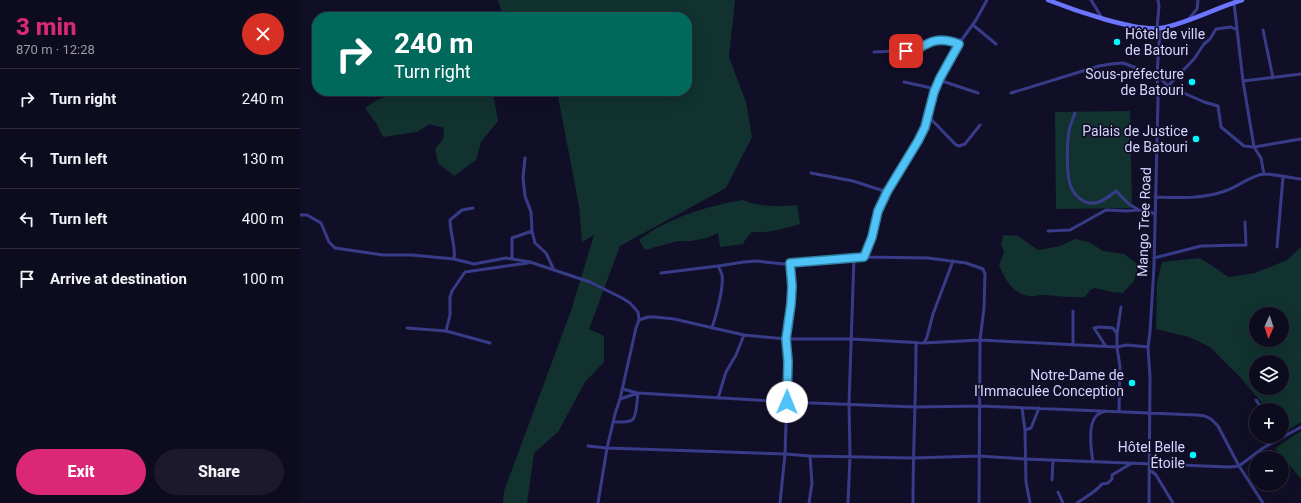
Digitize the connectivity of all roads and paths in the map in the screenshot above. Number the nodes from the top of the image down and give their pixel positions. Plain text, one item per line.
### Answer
1 (987, 0) edge
2 (1091, 0) edge
3 (1158, 0) edge
4 (1198, 0) edge
5 (1242, 0) edge
6 (1051, 1) edge
7 (1234, 3) junction
8 (1102, 18) junction
9 (1188, 20) junction
10 (973, 25) junction
11 (1158, 28) junction
12 (1237, 30) junction
13 (1263, 30) dead end
14 (959, 44) junction
15 (996, 44) dead end
16 (874, 52) dead end
17 (1301, 74) edge
18 (1157, 75) junction
19 (1273, 78) junction
20 (939, 80) junction
21 (1244, 81) junction
22 (904, 82) dead end
23 (1168, 86) junction
24 (936, 89) junction
25 (978, 93) dead end
26 (1010, 93) dead end
27 (1075, 113) dead end
28 (928, 116) junction
29 (980, 125) dead end
30 (1301, 139) edge
31 (1254, 147) junction
32 (525, 158) dead end
33 (811, 173) dead end
34 (1264, 174) junction
35 (1283, 177) junction
36 (1301, 179) edge
37 (887, 192) junction
38 (1155, 197) junction
39 (473, 208) dead end
40 (1140, 210) junction
41 (300, 214) edge
42 (1155, 214) junction
43 (1245, 222) dead end
44 (532, 231) junction
45 (1048, 231) dead end
46 (1277, 247) dead end
47 (854, 257) junction
48 (864, 257) junction
49 (1154, 258) junction
50 (454, 259) junction
51 (512, 259) junction
52 (953, 261) junction
53 (530, 262) junction
54 (790, 263) junction
55 (718, 266) junction
56 (554, 270) junction
57 (661, 273) dead end
58 (1120, 307) dead end
59 (1073, 311) dead end
60 (639, 320) junction
61 (407, 328) dead end
62 (712, 328) junction
63 (446, 331) junction
64 (1117, 334) junction
65 (744, 335) junction
66 (786, 339) junction
67 (852, 339) junction
68 (980, 340) junction
69 (916, 342) junction
70 (490, 343) dead end
71 (924, 343) junction
72 (1073, 345) junction
73 (1105, 346) junction
74 (1117, 347) junction
75 (1148, 347) junction
76 (622, 389) junction
77 (638, 393) junction
78 (718, 398) junction
79 (620, 399) junction
80 (1256, 400) dead end
81 (787, 402) junction
82 (1258, 403) edge
83 (849, 404) junction
84 (980, 406) junction
85 (916, 407) junction
86 (1022, 408) junction
87 (1039, 408) junction
88 (1107, 411) junction
89 (1119, 411) junction
90 (1150, 414) junction
91 (613, 422) junction
92 (1301, 427) edge
93 (1025, 430) junction
94 (1289, 433) edge
95 (1271, 443) edge
96 (588, 446) dead end
97 (607, 448) junction
98 (785, 454) junction
99 (810, 456) junction
100 (850, 456) junction
101 (978, 456) junction
102 (913, 458) junction
103 (1025, 459) junction
104 (1053, 460) junction
105 (1093, 462) junction
106 (1132, 463) junction
107 (1148, 463) junction
108 (1239, 466) junction
109 (1149, 469) junction
110 (1052, 480) dead end
111 (1058, 492) dead end
112 (598, 503) edge
113 (780, 503) edge
114 (809, 503) edge
115 (848, 503) edge
116 (913, 503) edge
117 (979, 503) edge
118 (1030, 503) edge
119 (1062, 503) edge
120 (1077, 503) edge
121 (1149, 503) edge
122 (1174, 503) edge
123 (1263, 503) edge

1 - 10 street
2 - 8 street
3 - 11 street, Mango Tree Road
4 - 9 street
5 - 7 main road
6 - 8 main road
7 - 9 main road
7 - 12 street
8 - 11 main road
9 - 11 main road
10 - 14 street
10 - 15 street
11 - 18 street, Mango Tree Road
12 - 21 street
12 - 23 street
13 - 19 street
14 - 16 street
14 - 20 street
17 - 19 street
18 - 23 street
18 - 26 street
18 - 38 street, Mango Tree Road
19 - 21 street
20 - 24 street
20 - 25 street
21 - 31 street
22 - 24 street
23 - 31 street
24 - 28 street
27 - 40 street
28 - 29 street
28 - 37 street
30 - 31 street
31 - 34 street
32 - 44 street
33 - 37 street
34 - 35 street
34 - 38 street
35 - 36 street
35 - 46 street
37 - 48 street
38 - 42 street, Mango Tree Road
39 - 50 street
40 - 42 street
40 - 45 street
41 - 50 street
42 - 49 street, Mango Tree Road
43 - 49 street
44 - 51 street
44 - 56 street
47 - 48 street
47 - 54 street
47 - 67 street
48 - 52 street
49 - 75 street, Mango Tree Road
50 - 51 street
51 - 53 street
52 - 68 street
52 - 71 street
53 - 56 street
53 - 63 street
54 - 55 street
54 - 66 street
55 - 57 street
55 - 62 street
56 - 60 street
58 - 64 street
59 - 72 street
60 - 62 street
60 - 76 street
61 - 63 street
62 - 65 street
63 - 70 street
64 - 73 street
64 - 74 street
65 - 66 street
65 - 78 street
66 - 67 street
66 - 81 street
67 - 69 street
67 - 83 street
68 - 71 street
68 - 72 street
68 - 84 street
69 - 71 street
69 - 85 street
72 - 73 street
73 - 74 street
74 - 75 street
74 - 89 street
75 - 90 street, Mango Tree Road
76 - 77 street
76 - 79 street
77 - 78 street
77 - 79 street
77 - 91 street
78 - 81 street
79 - 91 street
80 - 82 street
81 - 83 street
81 - 98 street
83 - 85 street
83 - 100 street
84 - 85 street
84 - 86 street
84 - 101 street
85 - 102 street
86 - 87 street
86 - 93 street
87 - 88 street
87 - 93 street
88 - 89 street
88 - 105 street
89 - 90 street
90 - 107 street, Mango Tree Road
90 - 108 street
91 - 97 street
92 - 94 street
93 - 103 street
95 - 108 street
96 - 97 street
97 - 98 street
97 - 112 street
98 - 99 street
98 - 113 street
99 - 100 street
99 - 114 street
100 - 102 street
100 - 115 street
101 - 102 street
101 - 103 street
101 - 117 street
102 - 116 street
103 - 104 street
103 - 118 street
104 - 105 street
104 - 110 street
105 - 106 street
106 - 107 street
106 - 120 street
107 - 108 street
107 - 109 street, Mango Tree Road
108 - 123 street
109 - 121 street, Mango Tree Road
109 - 122 street
111 - 119 street

